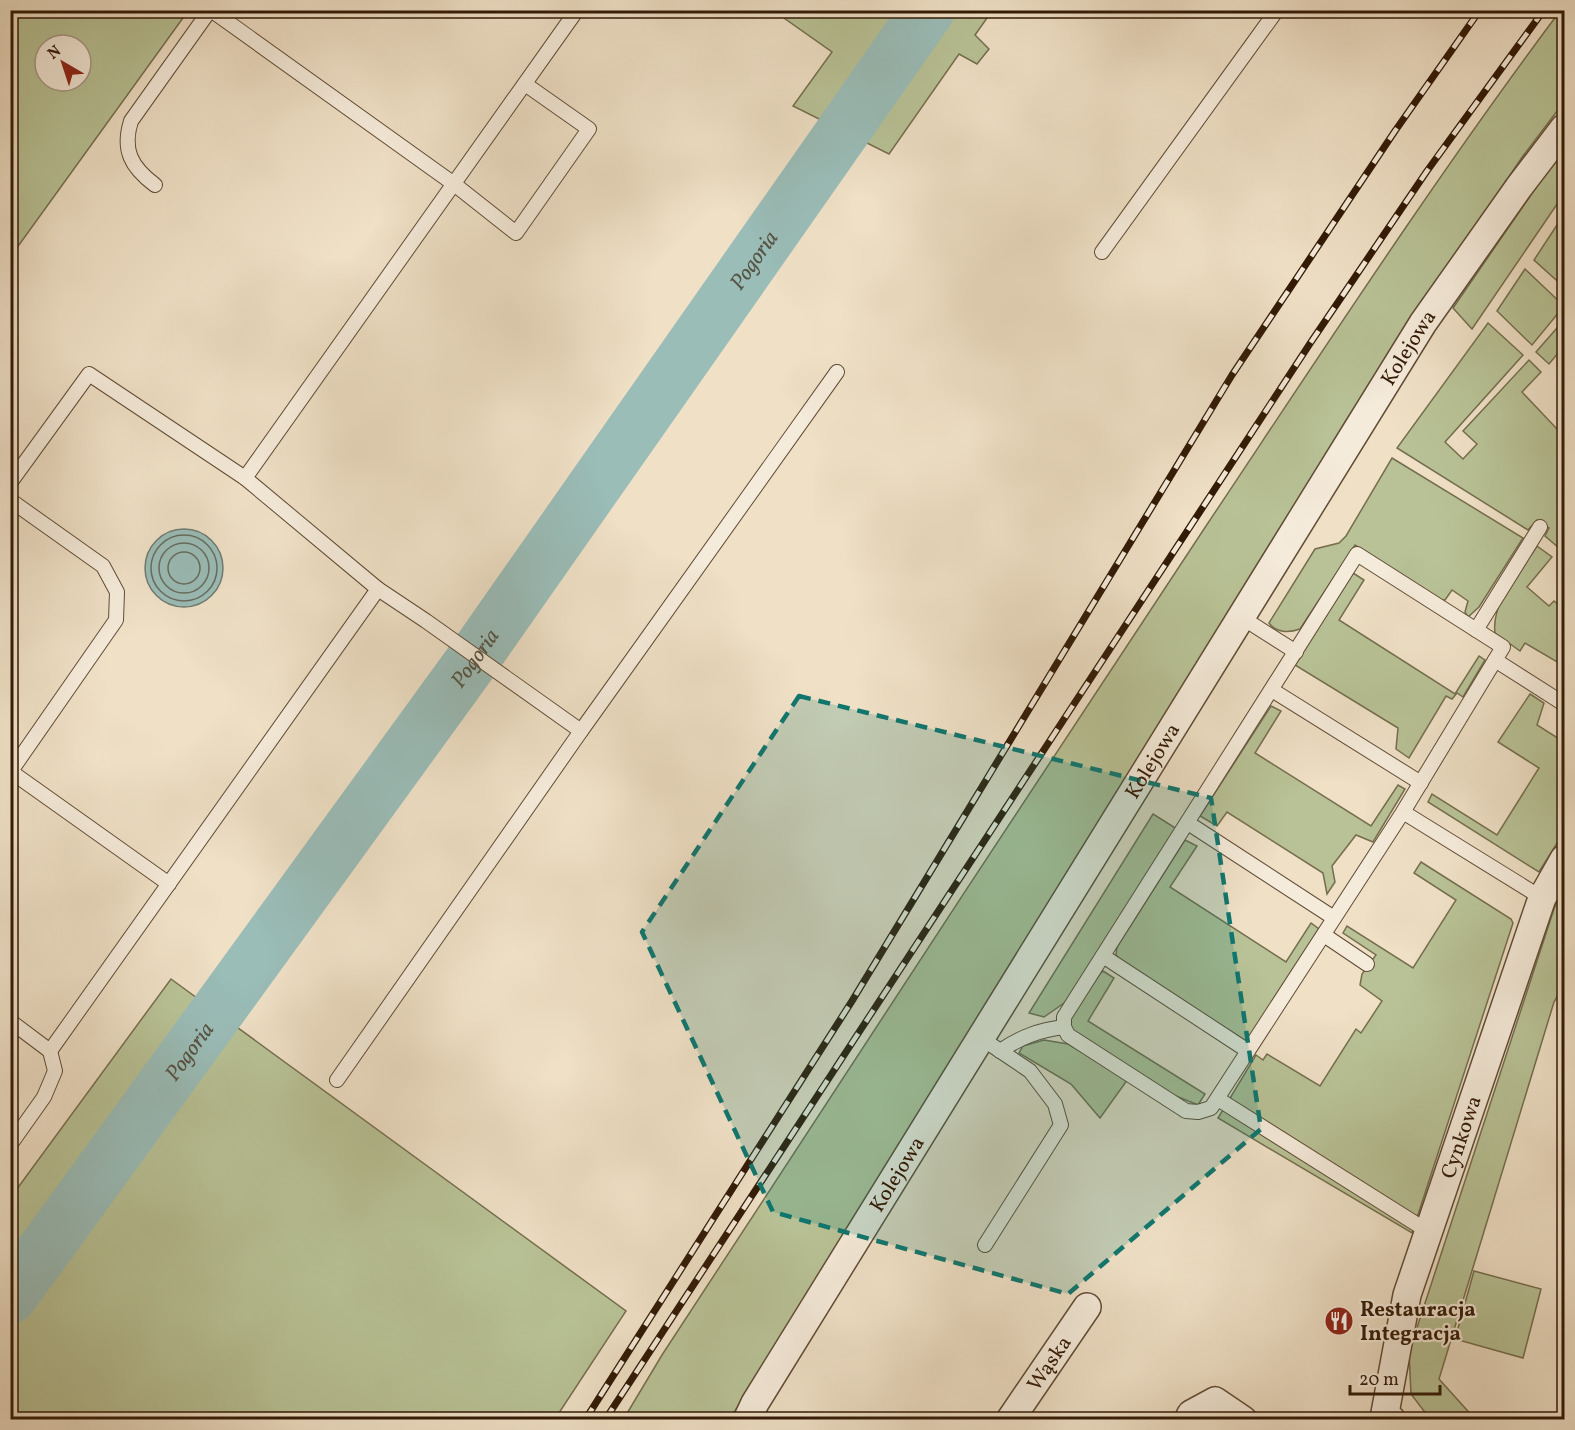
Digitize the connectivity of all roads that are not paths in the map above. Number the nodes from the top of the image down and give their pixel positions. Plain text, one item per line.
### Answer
1 (211, 10) edge
2 (577, 10) edge
3 (1277, 10) edge
4 (525, 84) junction
5 (1564, 128) edge
6 (454, 184) junction
7 (155, 185) dead end
8 (1102, 252) dead end
9 (837, 372) dead end
10 (245, 478) junction
11 (10, 483) edge
12 (10, 500) edge
13 (1540, 527) dead end
14 (378, 589) junction
15 (1241, 617) junction
16 (1476, 630) junction
17 (1296, 652) junction
18 (1495, 660) junction
19 (1272, 690) junction
20 (1564, 704) edge
21 (581, 731) junction
22 (11, 771) edge
23 (1421, 783) junction
24 (1403, 812) junction
25 (1188, 823) junction
26 (1564, 859) edge
27 (169, 884) junction
28 (1542, 898) junction
29 (1334, 918) junction
30 (1324, 935) junction
31 (1103, 956) junction
32 (1367, 964) dead end
33 (10, 1022) edge
34 (1064, 1027) junction
35 (990, 1044) junction
36 (50, 1051) junction
37 (1248, 1052) junction
38 (337, 1080) dead end
39 (1218, 1099) junction
40 (10, 1145) edge
41 (1429, 1232) junction
42 (985, 1245) dead end
43 (1087, 1307) dead end
44 (751, 1411) edge
45 (1385, 1417) edge
46 (1010, 1419) edge
47 (1188, 1419) edge
48 (1243, 1419) edge

1 - 6 lane
1 - 7 lane
2 - 4 lane
3 - 8 lane
4 - 6 lane
4 - 6 lane
5 - 15 street, Kolejowa
6 - 10 lane
9 - 21 lane
10 - 11 lane
10 - 14 lane
12 - 22 lane
13 - 16 lane
14 - 21 lane
14 - 27 lane
15 - 17 lane
15 - 35 street, Kolejowa
16 - 17 lane
16 - 18 lane
17 - 19 lane
18 - 20 lane
18 - 23 lane
19 - 23 lane
19 - 25 lane
21 - 38 lane
22 - 27 lane
23 - 24 lane
24 - 28 lane
24 - 29 lane
25 - 29 lane
25 - 31 lane
26 - 28 street, Cynkowa
27 - 36 lane
28 - 41 street, Cynkowa
29 - 30 lane
30 - 32 lane
30 - 37 lane
31 - 34 lane
31 - 37 lane
33 - 36 lane
34 - 35 lane
34 - 39 lane
35 - 42 lane
35 - 44 street, Kolejowa
36 - 40 lane
37 - 39 lane
39 - 41 lane
41 - 45 street, Cynkowa
43 - 46 street, Wąska
47 - 48 street

